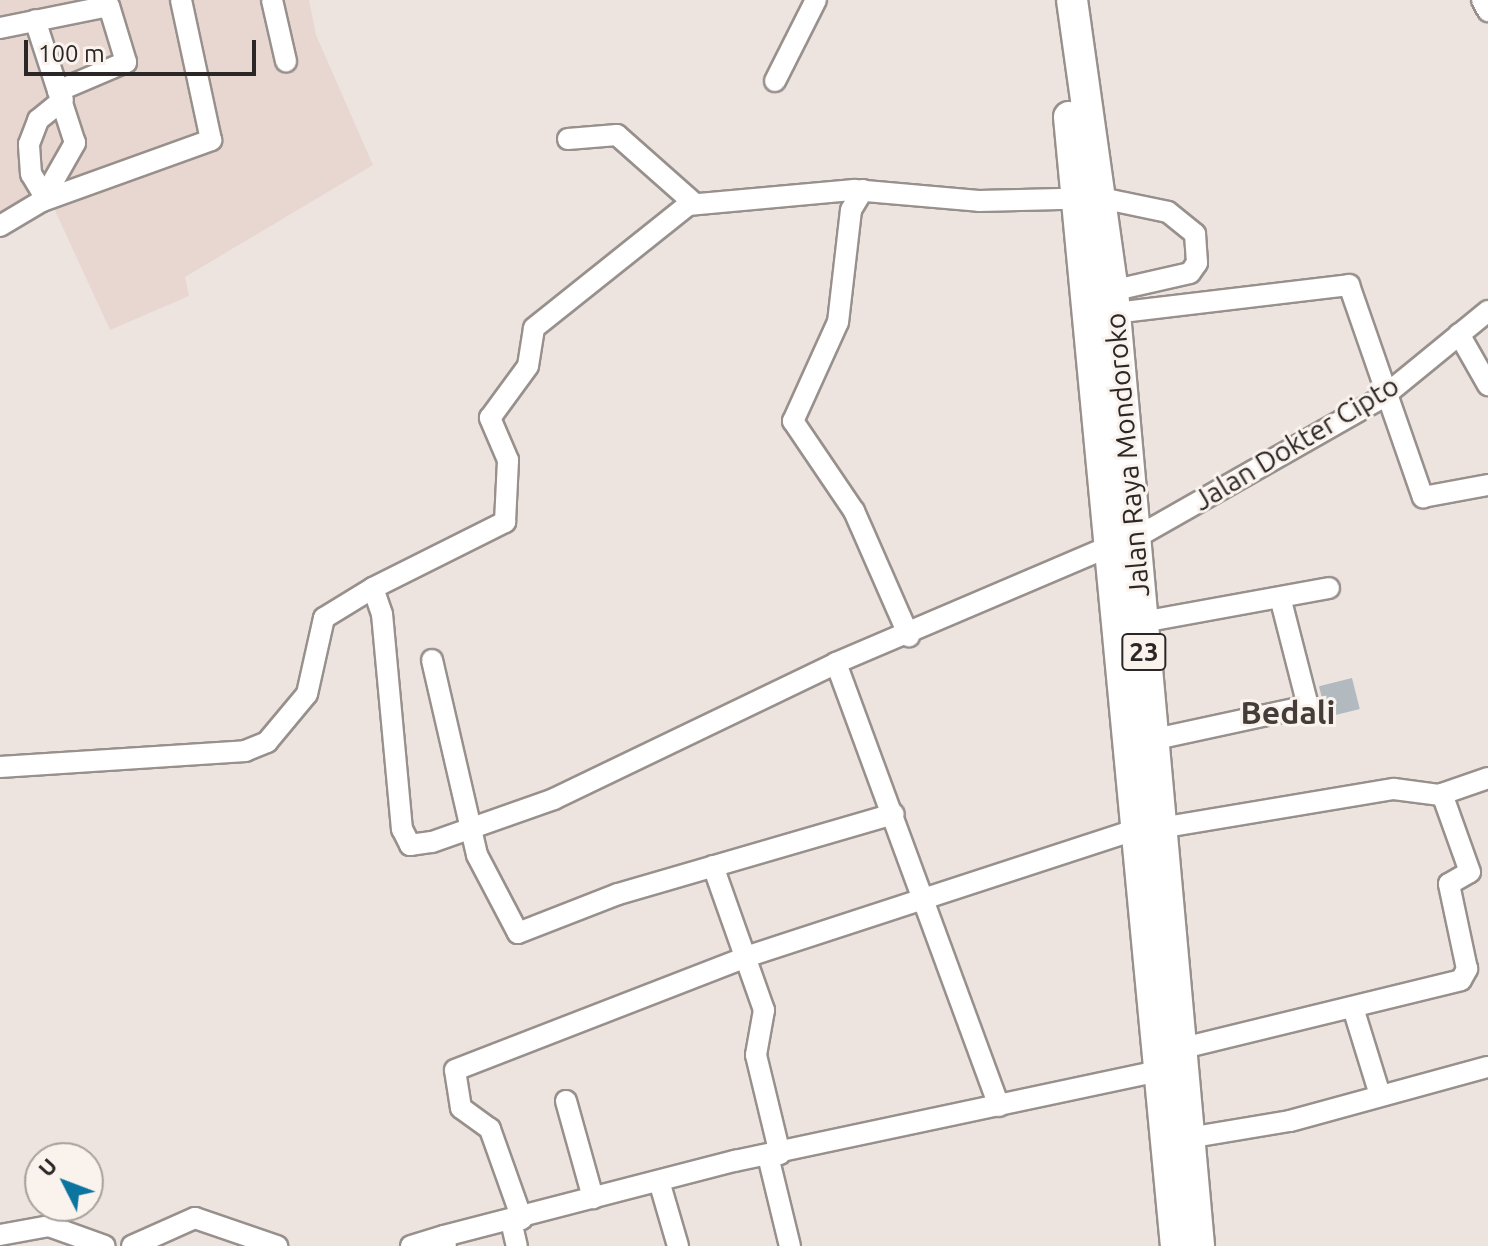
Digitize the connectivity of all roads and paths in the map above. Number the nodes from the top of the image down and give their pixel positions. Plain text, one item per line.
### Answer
1 (181, 0) edge
2 (272, 0) edge
3 (816, 0) edge
4 (1051, 0) edge
5 (1072, 0) edge
6 (1482, 0) edge
7 (1488, 11) edge
8 (35, 20) junction
9 (0, 28) edge
10 (286, 61) dead end
11 (775, 81) dead end
12 (60, 96) junction
13 (568, 139) dead end
14 (863, 190) junction
15 (42, 196) junction
16 (1090, 199) junction
17 (701, 203) junction
18 (0, 226) edge
19 (1105, 300) junction
20 (1488, 311) edge
21 (1459, 334) junction
22 (1488, 385) edge
23 (1383, 397) junction
24 (1488, 485) edge
25 (1124, 541) junction
26 (373, 588) junction
27 (1329, 588) dead end
28 (1281, 601) junction
29 (1142, 622) junction
30 (909, 636) junction
31 (432, 660) dead end
32 (836, 663) junction
33 (1151, 740) junction
34 (0, 767) edge
35 (1488, 778) edge
36 (1442, 794) junction
37 (894, 814) junction
38 (1147, 829) junction
39 (469, 830) junction
40 (713, 866) junction
41 (927, 897) junction
42 (749, 956) junction
43 (1354, 1011) junction
44 (1169, 1060) junction
45 (1488, 1067) edge
46 (1380, 1095) junction
47 (566, 1101) dead end
48 (999, 1106) junction
49 (1188, 1138) junction
50 (774, 1155) junction
51 (659, 1181) junction
52 (593, 1198) junction
53 (516, 1220) junction
54 (0, 1235) edge
55 (445, 1241) edge
56 (105, 1246) edge
57 (132, 1246) edge
58 (277, 1246) edge
59 (411, 1246) edge
60 (517, 1246) edge
61 (678, 1246) edge
62 (790, 1246) edge
63 (1176, 1246) edge
64 (1199, 1246) edge

1 - 15 street
2 - 10 street
3 - 11 street
4 - 16 highway, Jalan Raya Mondoroko / 23
5 - 16 highway, Jalan Raya Mondoroko / 23
6 - 7 street
8 - 9 street
8 - 12 street
8 - 12 street
12 - 15 street
12 - 15 street
13 - 17 street
14 - 16 street
14 - 17 street
14 - 30 street
15 - 18 street
16 - 19 highway, Jalan Raya Mondoroko / 23
16 - 19 street
17 - 26 street
19 - 23 street
19 - 25 highway, Jalan Raya Mondoroko / 23
20 - 21 street, Jalan Dokter Cipto
21 - 22 street
21 - 23 street, Jalan Dokter Cipto
23 - 24 street
23 - 25 street, Jalan Dokter Cipto
25 - 29 highway, Jalan Raya Mondoroko / 23
25 - 30 street, Jalan Dokter Cipto
25 - 38 highway, Jalan Raya Mondoroko / 23
26 - 34 street
26 - 39 street, Jalan Dokter Cipto
27 - 28 street
28 - 29 street
28 - 33 street
29 - 33 highway, Jalan Raya Mondoroko / 23
30 - 32 street, Jalan Dokter Cipto
31 - 39 street
32 - 37 street
32 - 39 street, Jalan Dokter Cipto
33 - 38 highway, Jalan Raya Mondoroko / 23
35 - 36 street
36 - 38 street
36 - 43 street
37 - 40 street
37 - 41 street
38 - 41 street
38 - 44 highway, Jalan Raya Mondoroko / 23
39 - 40 street
40 - 42 street
41 - 42 street
41 - 48 street
42 - 50 street
42 - 53 street
43 - 44 street
43 - 46 street
44 - 48 street
44 - 49 highway, Jalan Raya Mondoroko / 23
44 - 63 highway, Jalan Raya Mondoroko / 23
45 - 46 street
46 - 49 street
47 - 52 street
48 - 50 street
49 - 64 highway, Jalan Raya Mondoroko / 23
50 - 51 street
50 - 62 street
51 - 52 street
51 - 61 street
52 - 53 street
53 - 55 street
53 - 60 street
54 - 56 street
55 - 59 street
57 - 58 street

